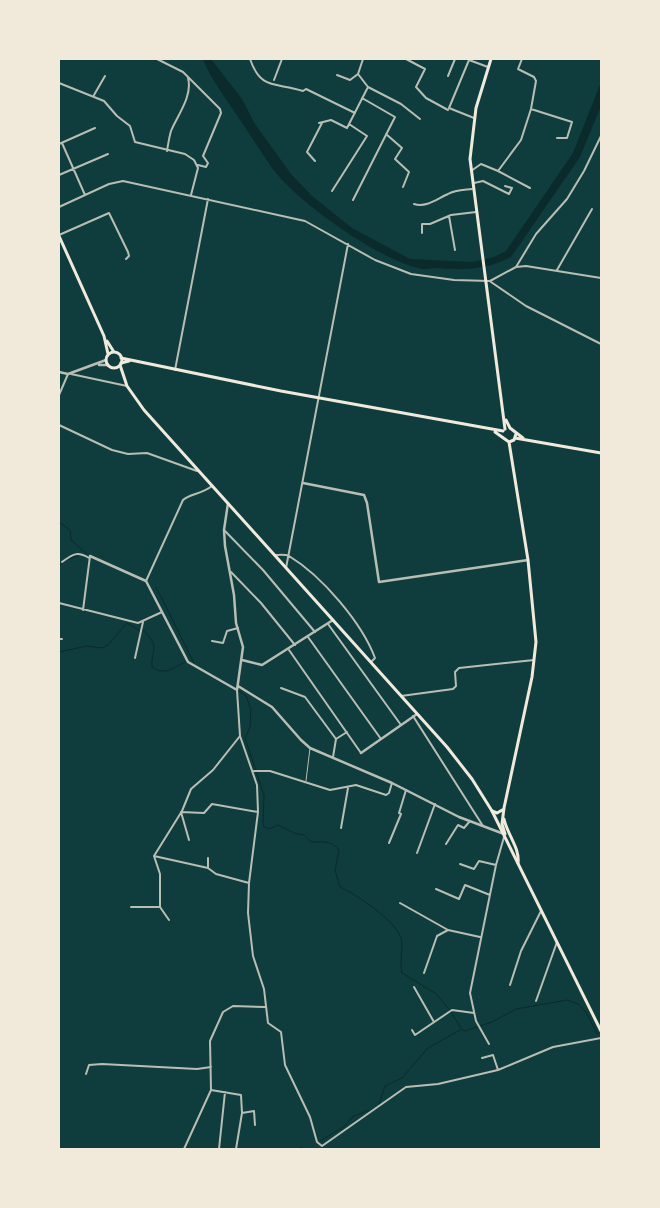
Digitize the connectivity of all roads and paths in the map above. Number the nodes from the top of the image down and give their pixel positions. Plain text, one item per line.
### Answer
1 (157, 59) edge
2 (250, 59) edge
3 (282, 59) edge
4 (363, 59) edge
5 (406, 59) edge
6 (455, 59) edge
7 (491, 59) edge
8 (522, 59) edge
9 (488, 67) junction
10 (358, 74) junction
11 (337, 75) dead end
12 (105, 76) dead end
13 (187, 76) junction
14 (448, 76) dead end
15 (274, 80) dead end
16 (59, 83) edge
17 (368, 87) junction
18 (94, 96) junction
19 (362, 98) junction
20 (531, 109) junction
21 (450, 110) junction
22 (355, 113) junction
23 (474, 118) junction
24 (420, 119) dead end
25 (322, 122) junction
26 (319, 123) dead end
27 (350, 124) junction
28 (95, 128) dead end
29 (386, 134) junction
30 (601, 136) edge
31 (557, 138) dead end
32 (62, 143) junction
33 (59, 144) edge
34 (167, 151) junction
35 (108, 154) dead end
36 (315, 161) dead end
37 (198, 165) junction
38 (74, 168) junction
39 (498, 170) junction
40 (471, 171) junction
41 (59, 175) edge
42 (505, 186) dead end
43 (403, 187) dead end
44 (472, 187) junction
45 (530, 188) dead end
46 (332, 192) dead end
47 (85, 195) junction
48 (191, 195) junction
49 (208, 199) junction
50 (352, 200) dead end
51 (414, 204) dead end
52 (59, 207) edge
53 (592, 209) dead end
54 (476, 212) junction
55 (449, 216) junction
56 (422, 233) dead end
57 (59, 236) edge
58 (348, 244) junction
59 (455, 250) dead end
60 (126, 259) dead end
61 (516, 267) junction
62 (557, 270) junction
63 (601, 278) edge
64 (487, 280) junction
65 (104, 336) junction
66 (601, 344) edge
67 (114, 352) junction
68 (108, 354) junction
69 (122, 358) junction
70 (106, 360) junction
71 (129, 361) junction
72 (120, 364) junction
73 (98, 365) junction
74 (108, 365) junction
75 (114, 368) junction
76 (175, 370) junction
77 (59, 372) edge
78 (69, 374) junction
79 (123, 378) junction
80 (127, 386) junction
81 (59, 395) edge
82 (319, 398) junction
83 (505, 419) junction
84 (59, 425) edge
85 (510, 428) junction
86 (504, 432) junction
87 (513, 439) junction
88 (601, 453) edge
89 (198, 471) junction
90 (303, 483) junction
91 (212, 486) junction
92 (228, 503) junction
93 (224, 530) junction
94 (274, 555) junction
95 (288, 555) junction
96 (89, 557) junction
97 (528, 560) junction
98 (62, 562) dead end
99 (286, 568) junction
100 (228, 570) junction
101 (146, 581) junction
102 (59, 603) edge
103 (83, 610) junction
104 (163, 612) junction
105 (333, 620) junction
106 (143, 622) junction
107 (328, 624) junction
108 (238, 628) junction
109 (315, 632) junction
110 (308, 637) junction
111 (212, 641) dead end
112 (295, 645) junction
113 (289, 650) junction
114 (135, 658) dead end
115 (242, 660) junction
116 (534, 660) junction
117 (371, 662) junction
118 (238, 688) junction
119 (281, 688) dead end
120 (401, 696) junction
121 (417, 714) junction
122 (413, 716) junction
123 (401, 725) junction
124 (347, 732) junction
125 (240, 736) junction
126 (336, 739) junction
127 (381, 739) junction
128 (310, 748) junction
129 (361, 753) joint
130 (333, 758) junction
131 (255, 771) junction
132 (306, 782) junction
133 (392, 782) junction
134 (348, 788) junction
135 (406, 789) junction
136 (435, 804) junction
137 (504, 808) junction
138 (492, 811) junction
139 (182, 812) junction
140 (258, 812) junction
141 (503, 815) junction
142 (470, 822) junction
143 (484, 827) junction
144 (341, 828) dead end
145 (505, 834) junction
146 (189, 840) dead end
147 (389, 844) dead end
148 (446, 844) dead end
149 (417, 853) dead end
150 (154, 856) junction
151 (208, 858) dead end
152 (518, 863) junction
153 (460, 864) dead end
154 (496, 865) junction
155 (208, 868) junction
156 (249, 883) junction
157 (436, 889) dead end
158 (491, 895) junction
159 (400, 903) dead end
160 (131, 907) dead end
161 (160, 907) junction
162 (541, 911) junction
163 (169, 920) dead end
164 (448, 930) junction
165 (480, 937) junction
166 (556, 942) junction
167 (424, 973) dead end
168 (510, 985) dead end
169 (414, 987) dead end
170 (536, 1001) dead end
171 (266, 1007) junction
172 (474, 1013) junction
173 (434, 1022) junction
174 (412, 1030) dead end
175 (601, 1031) edge
176 (601, 1038) edge
177 (489, 1044) dead end
178 (482, 1058) dead end
179 (211, 1067) junction
180 (498, 1070) junction
181 (86, 1074) dead end
182 (211, 1090) junction
183 (225, 1092) junction
184 (242, 1114) junction
185 (255, 1124) dead end
186 (321, 1146) junction
187 (184, 1149) edge
188 (219, 1149) edge
189 (236, 1149) edge
190 (324, 1149) edge

1 - 13 street
2 - 22 street
3 - 15 street
4 - 10 street
5 - 21 street
6 - 14 street
7 - 9 main road
8 - 20 street
9 - 21 street
9 - 23 main road
10 - 11 street
10 - 17 street
12 - 18 street
13 - 34 street
13 - 37 street
16 - 18 street
17 - 19 street
17 - 24 street
18 - 34 street
19 - 22 street
19 - 29 street
20 - 31 street
20 - 39 street
21 - 23 street
22 - 27 street
23 - 40 main road
25 - 26 street
25 - 27 street
25 - 36 street
27 - 46 street
28 - 32 street
29 - 43 street
29 - 50 street
30 - 61 street
32 - 33 street
32 - 38 street
34 - 37 street
35 - 38 street
37 - 48 street
38 - 41 street
38 - 47 street
39 - 40 street
39 - 45 street
40 - 44 main road
42 - 44 street
44 - 51 street
44 - 54 main road
47 - 48 street
47 - 52 street
48 - 49 street
49 - 58 street
49 - 76 street
53 - 62 street
54 - 55 street
54 - 64 main road
55 - 56 street
55 - 59 street
57 - 60 street
57 - 65 main road
58 - 64 street
58 - 82 street
61 - 62 street
61 - 64 street
62 - 63 street
64 - 66 street
64 - 83 main road
65 - 67 main road
65 - 68 main road
67 - 68 main road
67 - 69 main road
68 - 70 main road
69 - 71 main road
69 - 72 main road
70 - 73 street
70 - 74 main road
71 - 72 main road
71 - 76 main road
72 - 75 main road
72 - 79 main road
73 - 74 street
73 - 78 street
74 - 75 main road
75 - 79 main road
76 - 82 main road
77 - 78 street
78 - 80 street
78 - 81 street
79 - 80 main road
80 - 89 main road
82 - 86 main road
82 - 90 street
83 - 85 main road
83 - 86 main road
84 - 89 street
85 - 86 main road
85 - 87 main road
86 - 87 main road
87 - 88 main road
87 - 97 main road
89 - 91 main road
90 - 95 street
90 - 97 street
91 - 92 main road
91 - 101 street
92 - 93 street
92 - 94 main road
93 - 100 street
93 - 109 street
94 - 95 street
94 - 99 main road
95 - 99 street
95 - 117 street
96 - 98 street
96 - 101 street
96 - 103 street
97 - 116 main road
99 - 105 main road
100 - 108 street
100 - 112 street
101 - 104 street
102 - 103 street
103 - 106 street
104 - 106 street
104 - 118 street
105 - 107 street
105 - 117 main road
106 - 114 street
107 - 109 street
107 - 123 street
108 - 111 street
108 - 115 street
109 - 110 street
110 - 112 street
110 - 127 street
112 - 113 street
113 - 115 street
113 - 124 street
115 - 118 street
116 - 120 street
116 - 137 main road
117 - 120 main road
118 - 125 street
118 - 128 street
119 - 126 street
120 - 121 main road
121 - 122 street
121 - 138 main road
122 - 123 street
122 - 143 street
123 - 127 street
124 - 126 street
124 - 129 street
125 - 131 street
125 - 139 street
126 - 130 street
127 - 129 street
128 - 130 street
128 - 132 street
130 - 133 street
131 - 132 street
131 - 140 street
132 - 134 street
133 - 134 street
133 - 135 street
134 - 144 street
135 - 136 street
135 - 147 street
136 - 142 street
136 - 149 street
137 - 138 main road
137 - 141 main road
138 - 145 main road
139 - 140 street
139 - 146 street
139 - 150 street
140 - 156 street
141 - 145 main road
141 - 152 main road
142 - 143 street
142 - 148 street
143 - 145 street
145 - 152 main road
145 - 154 street
150 - 155 street
150 - 161 street
151 - 155 street
152 - 162 main road
153 - 154 street
154 - 158 street
155 - 156 street
156 - 171 street
157 - 158 street
158 - 165 street
159 - 164 street
160 - 161 street
161 - 163 street
162 - 166 main road
162 - 168 street
164 - 165 street
164 - 167 street
165 - 172 street
166 - 170 street
166 - 175 main road
169 - 173 street
171 - 179 street
171 - 186 street
172 - 173 street
172 - 177 street
173 - 174 street
176 - 180 street
178 - 180 street
179 - 181 street
179 - 182 street
180 - 186 street
182 - 183 street
182 - 187 street
183 - 184 street
183 - 188 street
184 - 185 street
184 - 189 street
186 - 190 street

